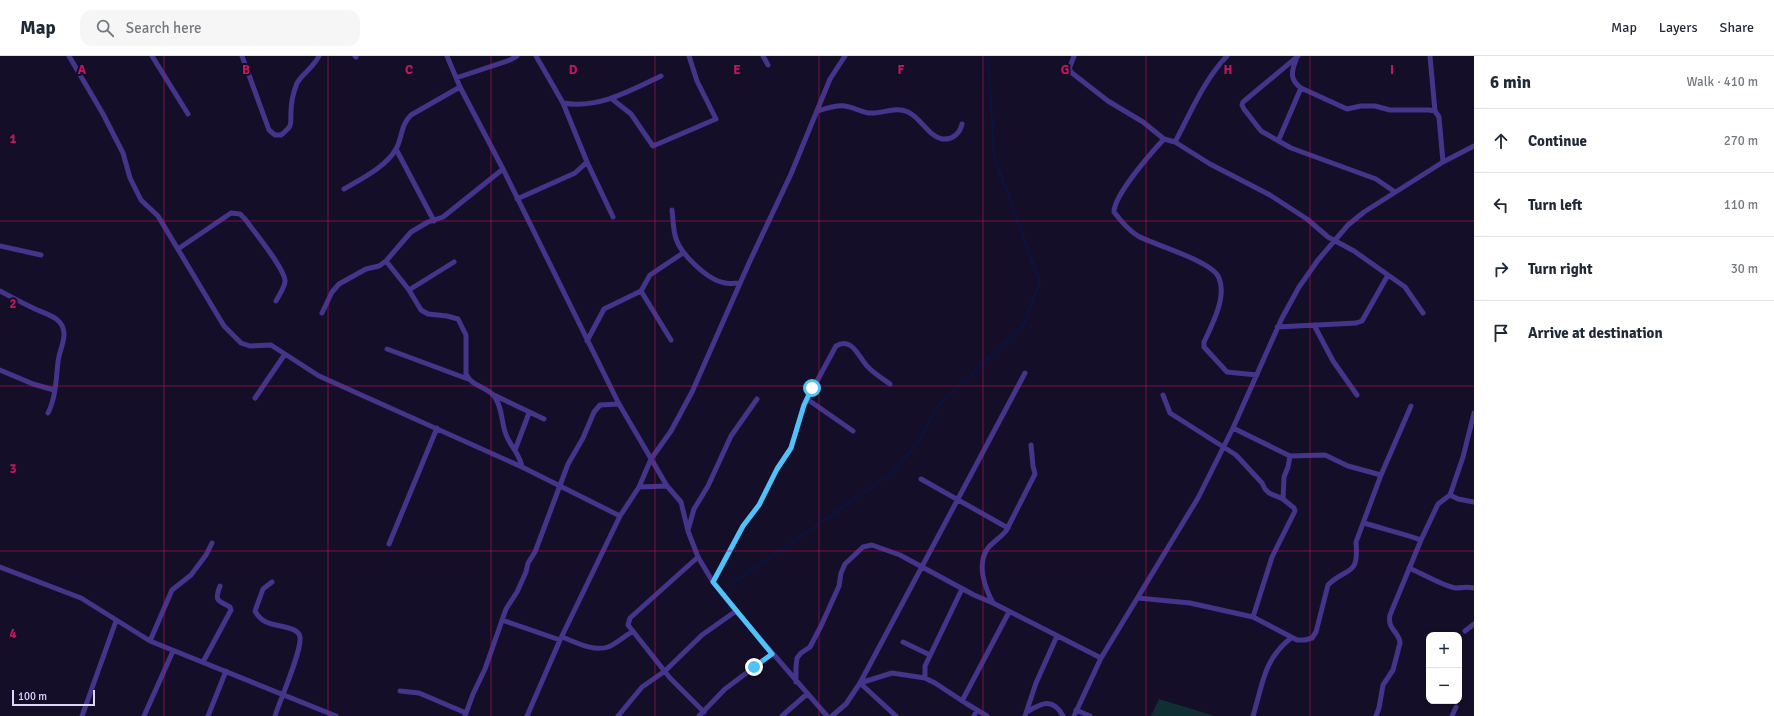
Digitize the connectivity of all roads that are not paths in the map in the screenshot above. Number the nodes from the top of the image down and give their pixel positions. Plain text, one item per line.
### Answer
1 (70, 56) edge
2 (152, 56) edge
3 (242, 56) edge
4 (319, 56) edge
5 (447, 56) edge
6 (517, 56) edge
7 (536, 56) edge
8 (689, 56) edge
9 (763, 56) edge
10 (845, 56) edge
11 (1074, 56) edge
12 (1228, 56) edge
13 (1430, 56) edge
14 (1297, 57) edge
15 (768, 65) dead end
16 (661, 76) dead end
17 (456, 78) junction
18 (460, 87) junction
19 (1301, 88) junction
20 (612, 99) junction
21 (564, 103) junction
22 (818, 110) junction
23 (1435, 111) junction
24 (188, 114) dead end
25 (962, 124) dead end
26 (1164, 139) junction
27 (1279, 140) junction
28 (1175, 142) junction
29 (1474, 146) edge
30 (396, 149) junction
31 (587, 162) junction
32 (1443, 162) junction
33 (503, 169) junction
34 (344, 189) dead end
35 (1395, 192) junction
36 (517, 199) junction
37 (672, 210) dead end
38 (613, 217) dead end
39 (434, 221) junction
40 (1334, 240) junction
41 (0, 246) edge
42 (178, 249) junction
43 (683, 253) junction
44 (41, 255) dead end
45 (386, 261) junction
46 (454, 262) dead end
47 (1388, 276) junction
48 (740, 283) junction
49 (409, 290) junction
50 (0, 291) edge
51 (640, 291) junction
52 (276, 301) dead end
53 (322, 313) dead end
54 (1423, 313) dead end
55 (1314, 326) junction
56 (1277, 327) junction
57 (671, 340) dead end
58 (588, 341) junction
59 (388, 349) dead end
60 (285, 354) junction
61 (0, 370) edge
62 (1025, 373) dead end
63 (1257, 375) junction
64 (468, 379) junction
65 (890, 384) dead end
66 (54, 390) junction
67 (493, 394) junction
68 (1163, 395) dead end
69 (1357, 395) dead end
70 (255, 398) dead end
71 (757, 399) dead end
72 (807, 399) junction
73 (619, 404) junction
74 (1410, 406) dead end
75 (529, 412) junction
76 (48, 413) dead end
77 (1474, 413) edge
78 (544, 418) dead end
79 (437, 428) junction
80 (1233, 428) junction
81 (854, 431) dead end
82 (1031, 445) dead end
83 (1224, 447) junction
84 (515, 450) junction
85 (1290, 456) junction
86 (651, 459) junction
87 (522, 467) junction
88 (1381, 475) junction
89 (921, 479) dead end
90 (561, 486) junction
91 (638, 486) junction
92 (667, 486) junction
93 (1450, 495) junction
94 (1283, 499) junction
95 (956, 500) junction
96 (1474, 502) edge
97 (620, 516) junction
98 (1364, 523) junction
99 (1008, 528) junction
100 (688, 531) junction
101 (1421, 540) junction
102 (212, 543) dead end
103 (389, 544) dead end
104 (698, 557) junction
105 (0, 566) edge
106 (922, 566) junction
107 (1409, 568) junction
108 (272, 582) dead end
109 (713, 582) junction
110 (220, 586) dead end
111 (1474, 588) edge
112 (962, 589) junction
113 (1138, 598) junction
114 (993, 603) junction
115 (736, 611) junction
116 (1009, 612) junction
117 (1253, 617) junction
118 (502, 620) junction
119 (116, 621) junction
120 (1474, 624) edge
121 (1465, 631) dead end
122 (632, 632) junction
123 (1057, 636) junction
124 (1291, 638) junction
125 (561, 639) junction
126 (150, 641) junction
127 (903, 642) dead end
128 (173, 651) junction
129 (772, 654) junction
130 (930, 656) junction
131 (1101, 658) junction
132 (203, 662) junction
133 (226, 671) junction
134 (665, 671) junction
135 (925, 678) junction
136 (796, 682) junction
137 (860, 683) junction
138 (400, 691) dead end
139 (282, 694) junction
140 (807, 694) junction
141 (962, 701) junction
142 (1456, 707) dead end
143 (978, 710) junction
144 (1076, 710) junction
145 (704, 712) junction
146 (466, 714) edge
147 (1026, 714) edge
148 (82, 716) edge
149 (144, 716) edge
150 (208, 716) edge
151 (275, 716) edge
152 (336, 716) edge
153 (527, 716) edge
154 (618, 716) edge
155 (700, 716) edge
156 (782, 716) edge
157 (827, 716) edge
158 (832, 716) edge
159 (896, 716) edge
160 (974, 716) edge
161 (987, 716) edge
162 (1063, 716) edge
163 (1074, 716) edge
164 (1090, 716) edge
165 (1253, 716) edge
166 (1376, 716) edge
167 (1452, 716) edge

1 - 42 street
2 - 24 street
3 - 4 street
5 - 17 street
6 - 17 street
7 - 21 street
8 - 20 street
9 - 15 street
10 - 22 street
11 - 26 street
12 - 28 street
13 - 23 street
14 - 19 street
14 - 27 street
16 - 20 street
17 - 18 street
18 - 30 street
18 - 33 street
19 - 23 street
19 - 27 street
20 - 21 street
21 - 31 street
22 - 25 street
22 - 48 street
23 - 32 street
26 - 28 street
26 - 63 street
27 - 35 street
28 - 40 street
29 - 32 street
30 - 34 street
30 - 39 street
31 - 36 street
31 - 38 street
32 - 35 street
33 - 36 street
33 - 39 street
35 - 40 street
36 - 58 street
37 - 43 street
39 - 45 street
40 - 47 street
40 - 56 street
41 - 44 street
42 - 52 street
42 - 60 street
43 - 48 street
43 - 51 street
45 - 49 street
45 - 53 street
46 - 49 street
47 - 54 street
47 - 55 street
48 - 86 street
49 - 64 street
50 - 66 street
51 - 57 street
51 - 58 street
55 - 56 street
55 - 69 street
56 - 63 street
58 - 73 street
59 - 64 street
60 - 70 street
60 - 79 street
61 - 66 street
62 - 95 street
63 - 80 street
64 - 67 street
65 - 72 street
66 - 76 street
67 - 75 street
67 - 84 street
68 - 83 street
71 - 100 street
72 - 81 street
72 - 109 street
73 - 86 street
73 - 90 street
74 - 88 street
75 - 78 street
75 - 84 street
77 - 93 street
79 - 87 street
79 - 103 street
80 - 83 street
80 - 85 street
82 - 99 street
83 - 94 street
83 - 113 street
84 - 87 street
85 - 88 street
85 - 94 street
86 - 91 street
86 - 92 street
87 - 90 street
88 - 98 street
89 - 95 street
90 - 97 street
90 - 118 street
91 - 92 street
91 - 97 street
92 - 100 street
93 - 96 street
93 - 101 street
94 - 117 street
95 - 99 street
95 - 106 street
97 - 125 street
98 - 101 street
98 - 124 street
99 - 114 street
100 - 104 street
101 - 107 street
102 - 126 street
104 - 109 street
104 - 122 street
105 - 119 street
106 - 112 street
106 - 136 street
106 - 137 street
107 - 111 street
107 - 166 street
108 - 139 street
109 - 115 street
110 - 132 street
112 - 114 street
112 - 130 street
113 - 117 street
113 - 131 street
114 - 116 street
115 - 129 street
115 - 134 street
116 - 123 street
116 - 141 street
117 - 124 street
118 - 125 street
118 - 146 street
119 - 126 street
119 - 148 street
120 - 121 street
122 - 125 street
122 - 134 street
123 - 131 street
123 - 147 street
124 - 165 street
125 - 153 street
126 - 128 street
127 - 130 street
128 - 132 street
128 - 149 street
129 - 136 street
129 - 145 street
130 - 135 street
131 - 144 street
132 - 133 street
133 - 139 street
133 - 150 street
134 - 145 street
134 - 154 street
135 - 137 street
135 - 141 street
136 - 140 street
137 - 158 street
137 - 159 street
138 - 146 street
139 - 151 street
139 - 152 street
140 - 156 street
140 - 157 street
141 - 143 street
142 - 167 street
143 - 160 street
143 - 161 street
144 - 163 street
144 - 164 street
145 - 155 street
147 - 162 street

